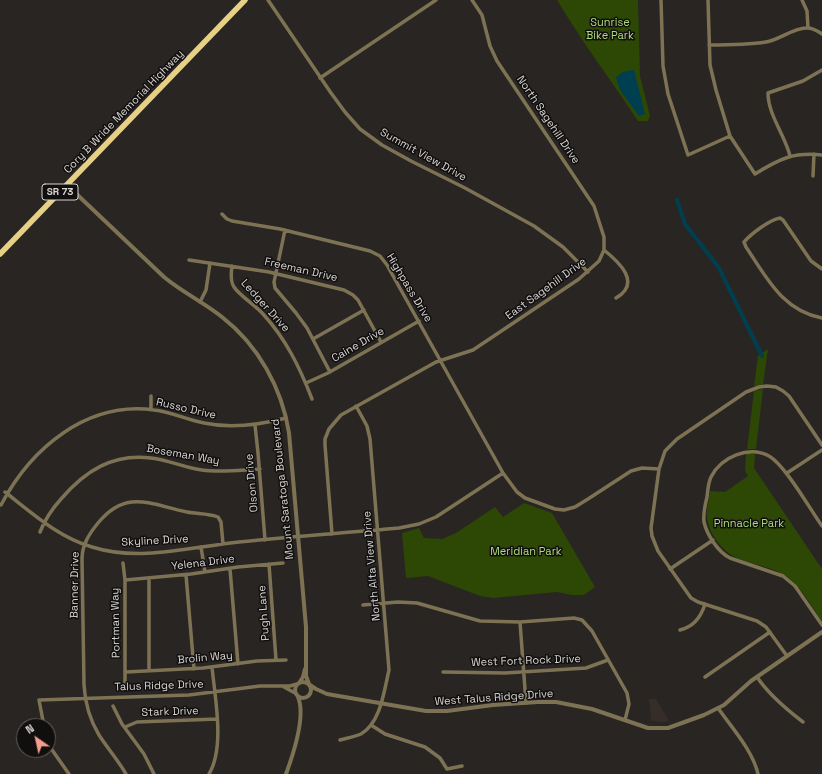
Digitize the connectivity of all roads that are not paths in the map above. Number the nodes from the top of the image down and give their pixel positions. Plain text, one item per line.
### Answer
1 (245, 0) edge
2 (268, 0) edge
3 (436, 0) edge
4 (472, 0) edge
5 (661, 0) edge
6 (708, 0) edge
7 (802, 0) edge
8 (808, 28) junction
9 (822, 34) edge
10 (709, 45) junction
11 (822, 70) edge
12 (320, 78) junction
13 (730, 136) junction
14 (814, 154) junction
15 (822, 155) edge
16 (790, 156) junction
17 (813, 176) dead end
18 (67, 185) junction
19 (222, 214) dead end
20 (285, 230) junction
21 (604, 250) junction
22 (0, 254) edge
23 (189, 260) dead end
24 (210, 263) junction
25 (232, 266) junction
26 (822, 269) edge
27 (588, 272) junction
28 (276, 273) junction
29 (616, 298) dead end
30 (200, 302) junction
31 (364, 310) junction
32 (822, 318) edge
33 (418, 321) junction
34 (313, 338) junction
35 (381, 342) junction
36 (441, 360) junction
37 (330, 372) junction
38 (306, 384) junction
39 (152, 396) dead end
40 (312, 399) dead end
41 (356, 406) junction
42 (151, 410) junction
43 (286, 418) junction
44 (254, 424) junction
45 (822, 445) edge
46 (822, 450) edge
47 (260, 469) junction
48 (659, 469) junction
49 (503, 473) junction
50 (787, 473) junction
51 (6, 493) junction
52 (1, 505) dead end
53 (44, 522) junction
54 (822, 526) edge
55 (378, 530) junction
56 (40, 532) dead end
57 (332, 534) junction
58 (298, 537) junction
59 (265, 540) junction
60 (713, 540) junction
61 (223, 544) junction
62 (85, 545) junction
63 (201, 547) junction
64 (123, 563) dead end
65 (283, 563) dead end
66 (269, 564) junction
67 (230, 569) junction
68 (670, 569) junction
69 (205, 572) junction
70 (186, 574) junction
71 (149, 578) junction
72 (125, 580) junction
73 (384, 603) junction
74 (705, 604) junction
75 (363, 605) dead end
76 (520, 622) junction
77 (822, 625) edge
78 (680, 630) dead end
79 (770, 632) junction
80 (822, 632) edge
81 (787, 656) junction
82 (276, 660) junction
83 (286, 660) dead end
84 (608, 660) junction
85 (238, 664) junction
86 (212, 667) junction
87 (306, 667) junction
88 (194, 669) junction
89 (148, 671) junction
90 (126, 672) junction
91 (443, 672) dead end
92 (524, 672) junction
93 (706, 677) dead end
94 (757, 677) junction
95 (125, 684) dead end
96 (298, 684) junction
97 (310, 684) junction
98 (281, 686) junction
99 (214, 693) junction
100 (327, 694) junction
101 (297, 695) junction
102 (308, 697) junction
103 (86, 699) junction
104 (380, 703) junction
105 (526, 703) junction
106 (113, 706) dead end
107 (718, 708) junction
108 (300, 713) junction
109 (42, 718) edge
110 (216, 719) junction
111 (624, 720) junction
112 (802, 722) dead end
113 (371, 725) junction
114 (125, 727) junction
115 (340, 740) dead end
116 (56, 756) edge
117 (462, 766) dead end
118 (447, 769) junction
119 (68, 774) edge
120 (126, 774) edge
121 (154, 774) edge
122 (210, 774) edge
123 (286, 774) edge
124 (445, 774) edge
125 (758, 774) edge

1 - 18 highway, Cory B Wride Memorial Highway / SR 73
2 - 12 street, Summit View Drive
3 - 12 street
4 - 21 street, North Sagehill Drive
5 - 13 street
6 - 10 street
7 - 8 street
8 - 9 street
8 - 10 street
10 - 13 street
11 - 16 street
12 - 27 street, Summit View Drive
13 - 16 street
14 - 15 street
14 - 16 street
14 - 17 street
18 - 22 highway, Cory B Wride Memorial Highway / SR 73
18 - 30 street, Mount Saratoga Boulevard
19 - 20 street, Highpass Drive
20 - 28 street
20 - 33 street, Highpass Drive
21 - 27 street, East Sagehill Drive
21 - 29 street
23 - 24 street, Freeman Drive
24 - 25 street, Freeman Drive
24 - 30 street
25 - 28 street, Freeman Drive
25 - 38 street, Ledger Drive
26 - 32 street
27 - 36 street, East Sagehill Drive
28 - 31 street, Freeman Drive
28 - 34 street
30 - 43 street, Mount Saratoga Boulevard
31 - 34 street
31 - 35 street, Freeman Drive
33 - 35 street, Caine Drive
33 - 36 street, Highpass Drive
34 - 37 street
35 - 37 street, Caine Drive
36 - 41 street, East Sagehill Drive
36 - 49 street, Highpass Drive
37 - 38 street, Caine Drive
38 - 40 street, Ledger Drive
39 - 42 street
41 - 55 street, North Alta View Drive
41 - 57 street
42 - 44 street, Russo Drive
42 - 51 street, Russo Drive
43 - 44 street, Russo Drive
43 - 58 street, Mount Saratoga Boulevard
44 - 47 street, Olson Drive
45 - 48 street
46 - 50 street
47 - 53 street, Boseman Way
47 - 59 street, Olson Drive
48 - 49 street, Highpass Drive
48 - 68 street
49 - 55 street, Skyline Drive
50 - 54 street
50 - 60 street
51 - 52 street, Russo Drive
51 - 53 street, Skyline Drive
53 - 56 street, Boseman Way
53 - 62 street, Skyline Drive
55 - 57 street, Skyline Drive
55 - 73 street, North Alta View Drive
57 - 58 street, Skyline Drive
58 - 59 street, Skyline Drive
58 - 87 street, Mount Saratoga Boulevard
59 - 61 street, Skyline Drive
60 - 68 street
60 - 77 street
61 - 62 street, Banner Drive
61 - 63 street, Skyline Drive
62 - 63 street, Skyline Drive
62 - 103 street, Banner Drive
63 - 69 street
64 - 72 street, Portman Way
65 - 66 street, Yelena Drive
66 - 67 street, Yelena Drive
66 - 82 street, Pugh Lane
67 - 69 street, Yelena Drive
67 - 85 street
68 - 74 street
69 - 70 street, Yelena Drive
70 - 71 street, Yelena Drive
70 - 88 street
71 - 72 street, Yelena Drive
71 - 89 street
72 - 90 street, Portman Way
73 - 75 street
73 - 76 street
73 - 104 street, North Alta View Drive
74 - 78 street
74 - 79 street
76 - 84 street
76 - 92 street
79 - 81 street
79 - 93 street
80 - 81 street, West Talus Ridge Drive
81 - 94 street, West Talus Ridge Drive
82 - 83 street, Brolin Way
82 - 85 street, Brolin Way
84 - 92 street, West Fort Rock Drive
84 - 111 street
85 - 86 street, Brolin Way
86 - 88 street, Brolin Way
86 - 99 street
87 - 96 street, Mount Saratoga Boulevard
87 - 97 street, Mount Saratoga Boulevard
88 - 89 street, Brolin Way
89 - 90 street, Brolin Way
90 - 95 street, Portman Way
91 - 92 street, West Fort Rock Drive
92 - 105 street
94 - 107 street, West Talus Ridge Drive
94 - 112 street
96 - 97 street
96 - 98 street, Talus Ridge Drive
96 - 101 street
97 - 100 street, West Talus Ridge Drive
97 - 102 street
98 - 99 street, Talus Ridge Drive
98 - 101 street, Talus Ridge Drive
99 - 103 street, Talus Ridge Drive
99 - 110 street
100 - 102 street, West Talus Ridge Drive
100 - 104 street, West Talus Ridge Drive
101 - 102 street
101 - 108 street
102 - 108 street
103 - 109 street, Talus Ridge Drive
103 - 120 street, Banner Drive
104 - 105 street, West Talus Ridge Drive
104 - 113 street, North Alta View Drive
105 - 111 street, West Talus Ridge Drive
106 - 114 street
107 - 111 street, West Talus Ridge Drive
107 - 125 street
108 - 123 street
110 - 114 street, Stark Drive
110 - 122 street
113 - 115 street
113 - 118 street
114 - 121 street
116 - 119 street
117 - 118 street
118 - 124 street

